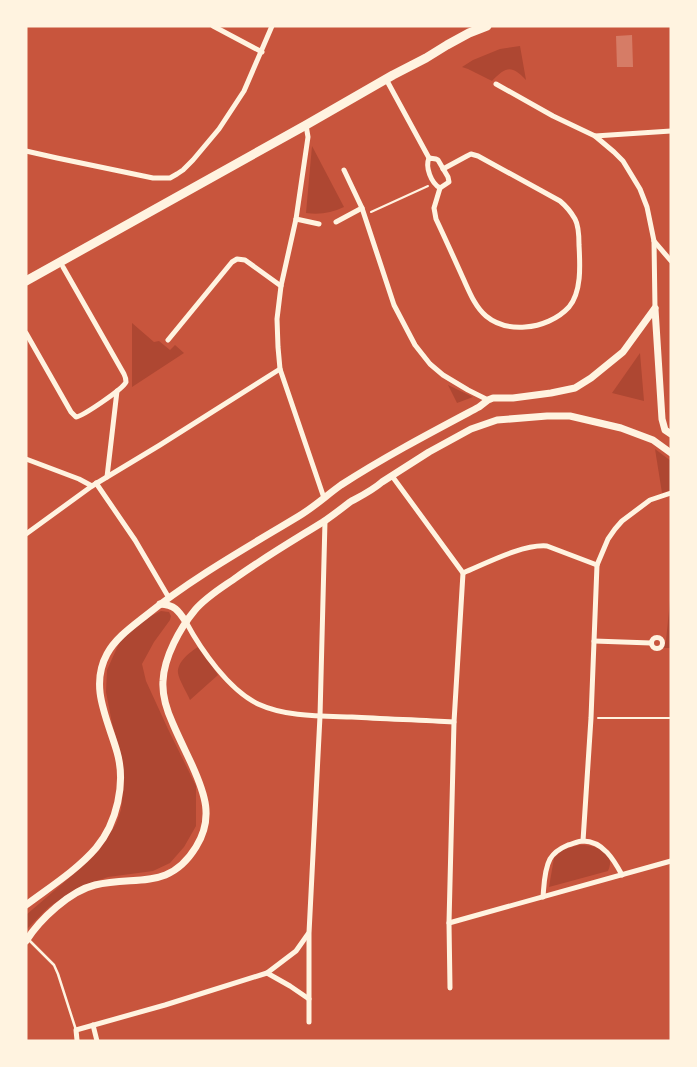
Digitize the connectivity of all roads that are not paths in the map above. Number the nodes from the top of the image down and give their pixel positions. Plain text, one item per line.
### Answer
1 (213, 26) edge
2 (272, 26) edge
3 (487, 26) edge
4 (262, 52) junction
5 (386, 79) junction
6 (496, 84) dead end
7 (306, 125) junction
8 (671, 131) edge
9 (594, 136) junction
10 (26, 151) edge
11 (429, 158) junction
12 (443, 169) junction
13 (344, 170) dead end
14 (440, 188) junction
15 (362, 208) junction
16 (296, 219) junction
17 (336, 222) dead end
18 (320, 224) dead end
19 (654, 241) junction
20 (671, 261) edge
21 (63, 267) dead end
22 (26, 281) edge
23 (281, 286) junction
24 (655, 308) junction
25 (26, 333) edge
26 (168, 340) dead end
27 (280, 369) junction
28 (118, 391) junction
29 (488, 400) junction
30 (668, 432) edge
31 (671, 453) edge
32 (26, 460) edge
33 (392, 476) junction
34 (107, 477) junction
35 (94, 484) junction
36 (671, 493) edge
37 (324, 498) junction
38 (325, 520) junction
39 (26, 534) edge
40 (597, 565) junction
41 (463, 573) junction
42 (169, 598) junction
43 (160, 604) junction
44 (186, 622) junction
45 (594, 641) junction
46 (651, 643) dead end
47 (320, 716) junction
48 (454, 722) junction
49 (583, 841) junction
50 (671, 861) edge
51 (622, 875) junction
52 (542, 897) junction
53 (26, 905) edge
54 (449, 923) junction
55 (309, 933) junction
56 (27, 940) edge
57 (267, 973) junction
58 (450, 988) dead end
59 (309, 999) junction
60 (309, 1022) dead end
61 (93, 1025) junction
62 (76, 1030) junction
63 (77, 1040) edge
64 (96, 1041) edge

1 - 4 street
2 - 4 street
3 - 5 main road
4 - 10 street
5 - 7 main road
5 - 11 street
6 - 9 street
7 - 16 street
7 - 22 main road
8 - 9 street
9 - 19 street
11 - 12 street
11 - 14 street
12 - 14 street
12 - 14 street
13 - 15 street
15 - 17 street
15 - 29 street
16 - 18 street
16 - 23 street
19 - 20 street
19 - 24 street
21 - 28 street
23 - 26 street
23 - 27 street
24 - 29 street
24 - 30 street
25 - 28 street
27 - 34 street
27 - 37 street
28 - 34 street
29 - 37 street
31 - 33 street
32 - 35 street
33 - 38 street
33 - 41 street
34 - 35 street
35 - 39 street
35 - 42 street
36 - 40 street
37 - 42 street
38 - 44 street
38 - 47 street
40 - 41 street
40 - 45 street
41 - 48 street
42 - 43 street
43 - 44 street
43 - 53 street
44 - 47 street
44 - 56 street
45 - 46 street
45 - 49 street
47 - 48 street
47 - 55 street
48 - 54 street
49 - 51 street
49 - 52 street
50 - 51 street
51 - 52 street
52 - 54 street
54 - 58 street
55 - 57 street
55 - 59 street
56 - 62 lane
57 - 59 street
57 - 61 street
59 - 60 street
61 - 62 street
61 - 64 street
62 - 63 street

